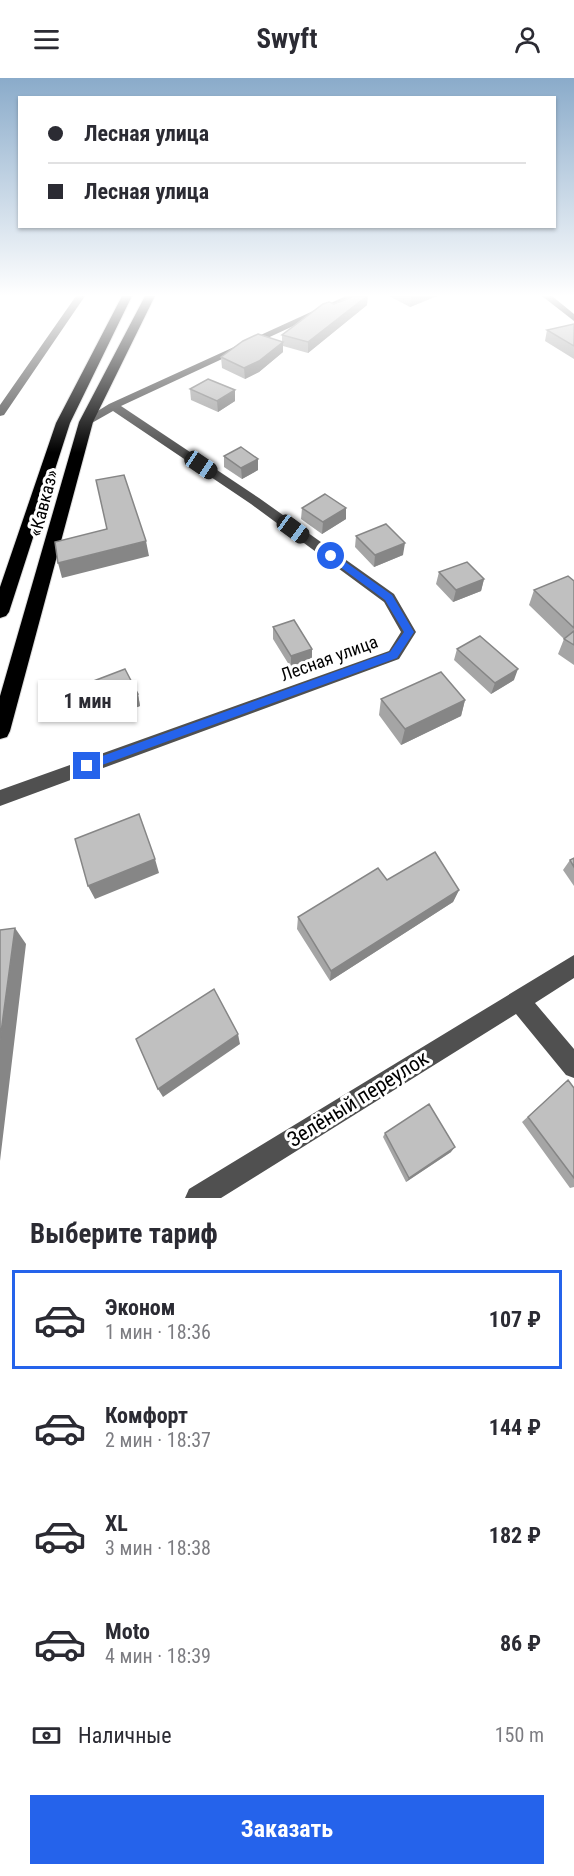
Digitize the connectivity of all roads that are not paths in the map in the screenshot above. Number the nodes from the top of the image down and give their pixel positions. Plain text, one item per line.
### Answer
1 (45, 348) edge
2 (101, 348) edge
3 (123, 348) edge
4 (239, 348) edge
5 (112, 406) junction
6 (0, 413) edge
7 (86, 422) junction
8 (0, 612) edge
9 (0, 731) edge
10 (0, 798) edge
11 (574, 966) edge
12 (519, 1001) junction
13 (574, 1067) edge
14 (198, 1198) edge

1 - 6 street
2 - 8 highway, «Кавказ»
3 - 7 highway, «Кавказ»
4 - 5 street
5 - 7 street
5 - 10 street, Лесная улица
7 - 9 highway, «Кавказ»
11 - 12 street, Зелёный переулок
12 - 13 street
12 - 14 street, Зелёный переулок

